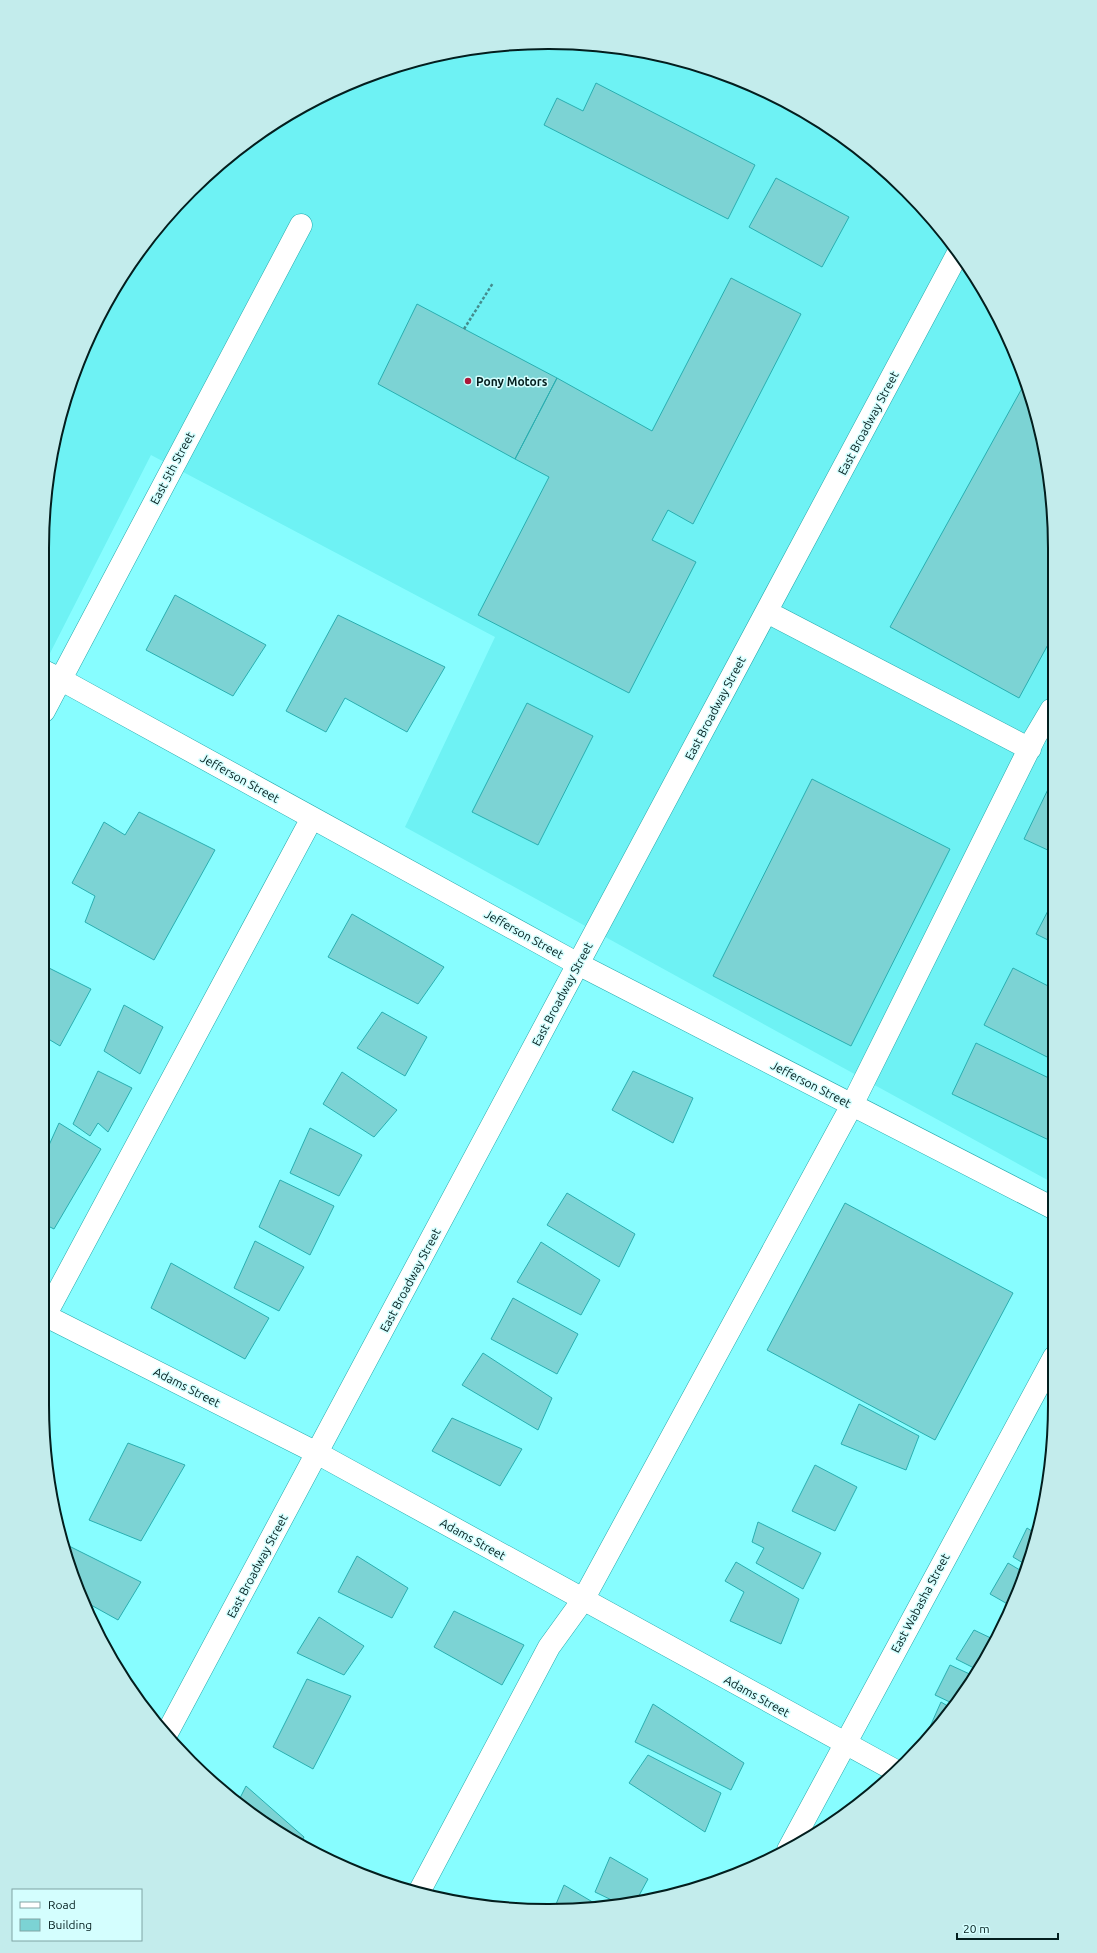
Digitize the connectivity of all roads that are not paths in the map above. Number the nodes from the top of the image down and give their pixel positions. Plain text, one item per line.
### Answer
1 (301, 225) dead end
2 (955, 258) edge
3 (766, 612) junction
4 (52, 675) edge
5 (49, 688) edge
6 (1048, 717) edge
7 (1030, 749) junction
8 (312, 818) junction
9 (578, 964) junction
10 (852, 1106) junction
11 (1048, 1205) edge
12 (49, 1309) edge
13 (49, 1317) edge
14 (1048, 1368) edge
15 (317, 1452) junction
16 (583, 1600) junction
17 (169, 1729) edge
18 (844, 1744) junction
19 (891, 1768) edge
20 (794, 1839) edge
21 (421, 1888) edge

1 - 4 street, East 5th Street
2 - 3 street, East Broadway Street
3 - 7 street
3 - 9 street, East Broadway Street
4 - 5 street, East 5th Street
4 - 8 street, Jefferson Street
6 - 7 street
7 - 10 street
8 - 9 street, Jefferson Street
8 - 12 street
9 - 10 street, Jefferson Street
9 - 15 street, East Broadway Street
10 - 11 street, Jefferson Street
10 - 16 street
13 - 15 street, Adams Street
14 - 18 street, East Wabasha Street
15 - 16 street, Adams Street
15 - 17 street, East Broadway Street
16 - 18 street, Adams Street
16 - 21 street
18 - 19 street, Adams Street
18 - 20 street, East Wabasha Street

